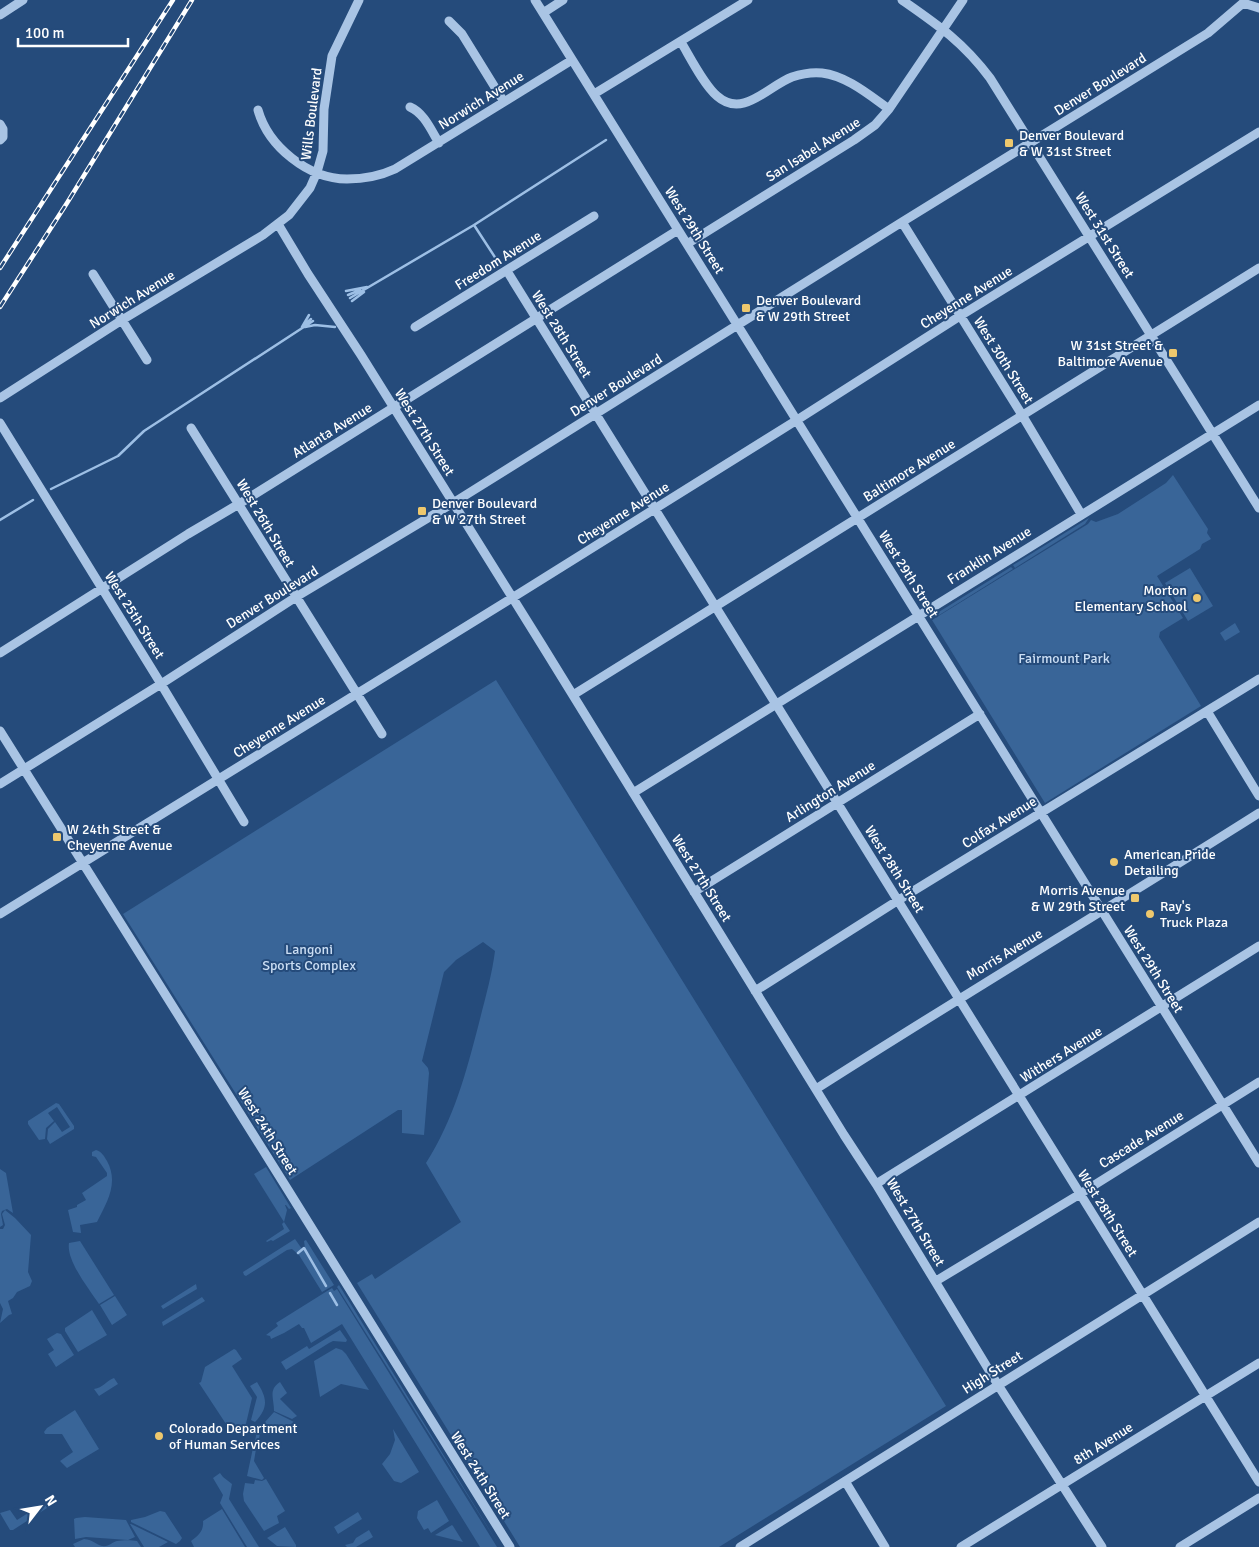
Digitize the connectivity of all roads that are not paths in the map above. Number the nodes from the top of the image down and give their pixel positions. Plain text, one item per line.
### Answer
1 (23, 0) edge
2 (359, 0) edge
3 (534, 0) edge
4 (563, 0) edge
5 (748, 0) edge
6 (902, 0) edge
7 (963, 0) edge
8 (1242, 1) edge
9 (1259, 8) edge
10 (543, 13) junction
11 (0, 15) edge
12 (449, 21) dead end
13 (943, 28) junction
14 (681, 42) junction
15 (572, 60) junction
16 (594, 94) junction
17 (504, 102) junction
18 (410, 107) dead end
19 (889, 109) junction
20 (258, 110) dead end
21 (0, 124) edge
22 (1259, 132) edge
23 (2, 138) edge
24 (439, 143) junction
25 (1031, 143) junction
26 (317, 172) junction
27 (594, 216) dead end
28 (902, 222) junction
29 (278, 224) junction
30 (678, 230) junction
31 (1090, 237) junction
32 (687, 244) junction
33 (1259, 268) edge
34 (507, 271) junction
35 (93, 274) dead end
36 (960, 316) junction
37 (536, 319) junction
38 (122, 320) junction
39 (738, 326) junction
40 (415, 327) dead end
41 (1152, 336) junction
42 (147, 360) dead end
43 (0, 398) edge
44 (1259, 404) edge
45 (394, 408) junction
46 (596, 414) junction
47 (1022, 415) junction
48 (797, 420) junction
49 (0, 423) edge
50 (191, 428) dead end
51 (1213, 434) junction
52 (453, 503) junction
53 (239, 504) junction
54 (1259, 508) edge
55 (655, 509) junction
56 (1081, 514) junction
57 (858, 519) junction
58 (102, 588) junction
59 (296, 597) junction
60 (512, 598) junction
61 (716, 607) junction
62 (919, 616) junction
63 (0, 653) edge
64 (1259, 679) edge
65 (162, 684) junction
66 (356, 694) junction
67 (573, 696) junction
68 (777, 705) junction
69 (1207, 711) junction
70 (980, 714) junction
71 (0, 731) edge
72 (382, 734) dead end
73 (24, 769) junction
74 (218, 779) junction
75 (0, 784) edge
76 (633, 793) junction
77 (1259, 796) edge
78 (837, 802) junction
79 (1041, 812) junction
80 (1259, 813) edge
81 (244, 822) dead end
82 (82, 863) junction
83 (694, 892) junction
84 (898, 900) junction
85 (1102, 912) junction
86 (0, 914) edge
87 (1259, 946) edge
88 (756, 991) junction
89 (958, 998) junction
90 (1162, 1007) junction
91 (1259, 1082) edge
92 (816, 1089) junction
93 (1020, 1096) junction
94 (1223, 1104) junction
95 (1259, 1163) edge
96 (876, 1184) junction
97 (1080, 1194) junction
98 (1259, 1222) edge
99 (936, 1281) junction
100 (1142, 1295) junction
101 (1259, 1363) edge
102 (998, 1385) junction
103 (1205, 1396) junction
104 (844, 1481) junction
105 (1259, 1482) edge
106 (1063, 1484) junction
107 (1259, 1498) edge
108 (510, 1547) edge
109 (740, 1547) edge
110 (886, 1547) edge
111 (961, 1547) edge
112 (1102, 1547) edge
113 (1180, 1547) edge

1 - 11 street
2 - 26 street, Wills Boulevard
3 - 10 street, West 29th Street
4 - 10 street
5 - 14 street
6 - 13 street, West 31st Street
7 - 13 street, San Isabel Avenue
8 - 9 street
8 - 25 street, Denver Boulevard
10 - 15 street, West 29th Street
12 - 17 street
13 - 19 street, San Isabel Avenue
13 - 25 street, West 31st Street
14 - 16 street
14 - 19 street
15 - 16 street, West 29th Street
15 - 17 street, Norwich Avenue
16 - 30 street, West 29th Street
17 - 24 street, Norwich Avenue
18 - 24 street
19 - 32 street, San Isabel Avenue
20 - 26 street, Norwich Avenue
21 - 23 street
22 - 31 street, Cheyenne Avenue
24 - 26 street, Norwich Avenue
25 - 28 street, Denver Boulevard
25 - 31 street, West 31st Street
26 - 29 street, Wills Boulevard
27 - 34 street, Freedom Avenue
28 - 36 street, West 30th Street
28 - 39 street, Denver Boulevard
29 - 38 street, Norwich Avenue
29 - 45 street, West 27th Street
30 - 32 street, West 29th Street
30 - 37 street, Atlanta Avenue
31 - 36 street, Cheyenne Avenue
31 - 41 street, West 31st Street
32 - 39 street, West 29th Street
33 - 41 street, Baltimore Avenue
34 - 37 street, West 28th Street
34 - 40 street, Freedom Avenue
35 - 38 street
36 - 47 street, West 30th Street
36 - 48 street, Cheyenne Avenue
37 - 45 street, Atlanta Avenue
37 - 46 street, West 28th Street
38 - 42 street
38 - 43 street, Norwich Avenue
39 - 46 street, Denver Boulevard
39 - 48 street, West 29th Street
41 - 47 street, Baltimore Avenue
41 - 51 street, West 31st Street
44 - 51 street, Franklin Avenue
45 - 52 street, West 27th Street
45 - 53 street, Atlanta Avenue
46 - 52 street, Denver Boulevard
46 - 55 street, West 28th Street
47 - 56 street, West 30th Street
47 - 57 street, Baltimore Avenue
48 - 55 street, Cheyenne Avenue
48 - 57 street, West 29th Street
49 - 58 street, West 25th Street
50 - 53 street, West 26th Street
51 - 54 street, West 31st Street
51 - 56 street, Franklin Avenue
52 - 59 street, Denver Boulevard
52 - 60 street, West 27th Street
53 - 58 street, Atlanta Avenue
53 - 59 street, West 26th Street
55 - 60 street, Cheyenne Avenue
55 - 61 street, West 28th Street
56 - 62 street, Franklin Avenue
57 - 61 street, Baltimore Avenue
57 - 62 street, West 29th Street
58 - 63 street, Atlanta Avenue
58 - 65 street, West 25th Street
59 - 65 street, Denver Boulevard
59 - 66 street, West 26th Street
60 - 66 street, Cheyenne Avenue
60 - 67 street, West 27th Street
61 - 67 street, Baltimore Avenue
61 - 68 street, West 28th Street
62 - 68 street, Franklin Avenue
62 - 70 street, West 29th Street
64 - 69 street, Colfax Avenue
65 - 73 street, Denver Boulevard
65 - 74 street, West 25th Street
66 - 72 street, West 26th Street
66 - 74 street, Cheyenne Avenue
67 - 76 street, West 27th Street
68 - 76 street, Franklin Avenue
68 - 78 street, West 28th Street
69 - 77 street
69 - 79 street, Colfax Avenue
70 - 78 street, Arlington Avenue
70 - 79 street, West 29th Street
71 - 73 street, West 24th Street
73 - 75 street, Denver Boulevard
73 - 82 street, West 24th Street
74 - 81 street, West 25th Street
74 - 82 street, Cheyenne Avenue
76 - 83 street, West 27th Street
78 - 83 street, Arlington Avenue
78 - 84 street, West 28th Street
79 - 84 street, Colfax Avenue
79 - 85 street, West 29th Street
80 - 85 street, Morris Avenue
82 - 86 street, Cheyenne Avenue
82 - 108 street, West 24th Street
83 - 88 street, West 27th Street
84 - 88 street, Colfax Avenue
84 - 89 street, West 28th Street
85 - 89 street, Morris Avenue
85 - 90 street, West 29th Street
87 - 90 street, Withers Avenue
88 - 92 street, West 27th Street
89 - 92 street, Morris Avenue
89 - 93 street, West 28th Street
90 - 93 street, Withers Avenue
90 - 94 street, West 29th Street
91 - 94 street, Cascade Avenue
92 - 96 street, West 27th Street
93 - 96 street, Withers Avenue
93 - 97 street, West 28th Street
94 - 95 street, West 29th Street
94 - 97 street, Cascade Avenue
96 - 99 street, West 27th Street
97 - 99 street, Cascade Avenue
97 - 100 street, West 28th Street
98 - 100 street, High Street
99 - 102 street, West 27th Street
100 - 102 street, High Street
100 - 103 street, West 28th Street
101 - 103 street, 8th Avenue
102 - 104 street, High Street
102 - 106 street, West 27th Street
103 - 105 street, West 28th Street
103 - 106 street, 8th Avenue
104 - 109 street, High Street
104 - 110 street
106 - 111 street, 8th Avenue
106 - 112 street, West 27th Street
107 - 113 street

